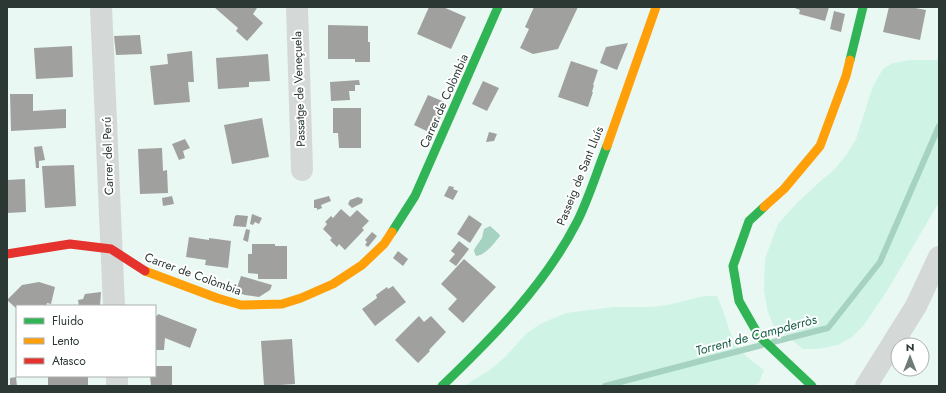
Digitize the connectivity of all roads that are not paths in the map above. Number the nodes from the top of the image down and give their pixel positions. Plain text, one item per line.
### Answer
1 (101, 7) edge
2 (297, 7) edge
3 (498, 7) edge
4 (656, 7) edge
5 (863, 7) edge
6 (302, 170) dead end
7 (111, 249) junction
8 (7, 254) edge
9 (939, 257) edge
10 (114, 305) edge
11 (442, 386) edge
12 (812, 386) edge
13 (866, 386) edge

1 - 7 street, Carrer del Perú
2 - 6 street, Passatge de Veneçuela
3 - 7 street, Carrer de Colòmbia
4 - 11 street, Passeig de Sant Lluís
5 - 12 street
7 - 8 street, Carrer de Colòmbia
7 - 10 street, Carrer del Perú
9 - 13 street

